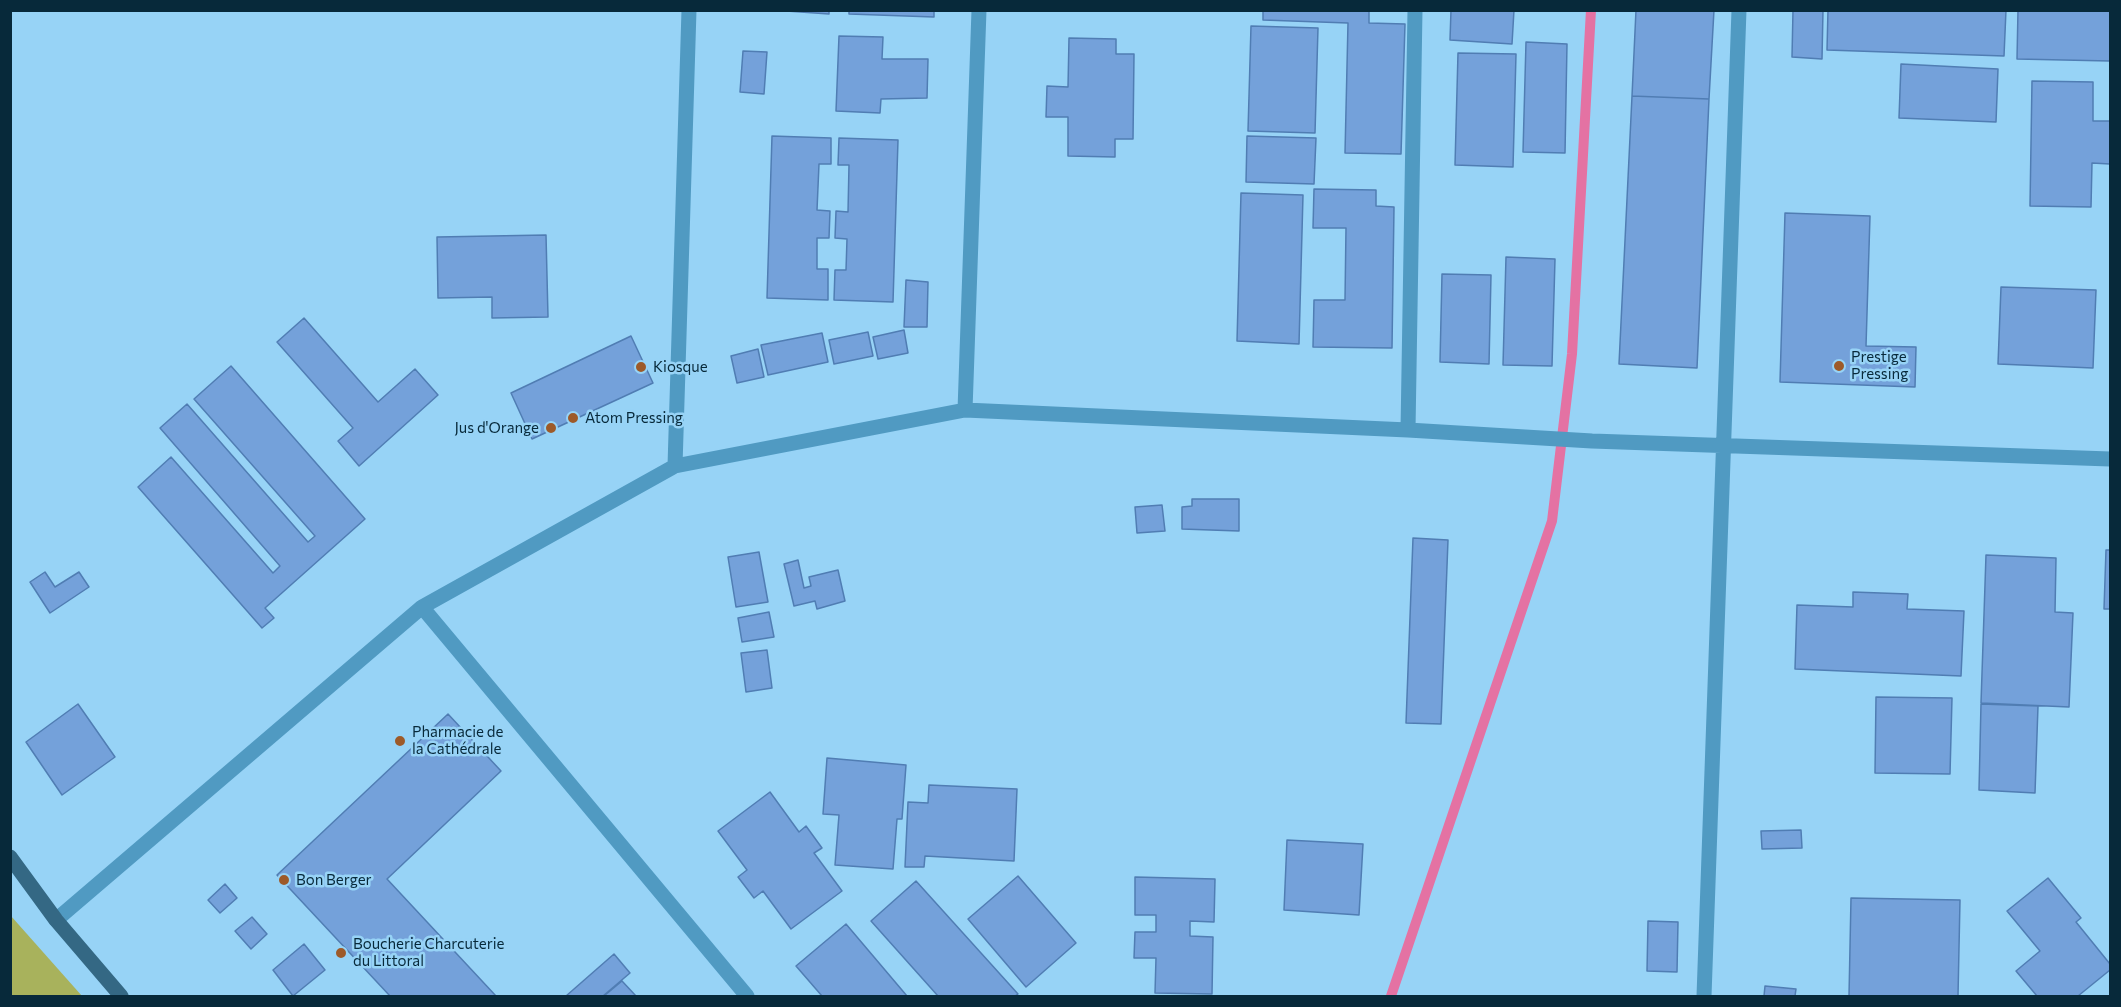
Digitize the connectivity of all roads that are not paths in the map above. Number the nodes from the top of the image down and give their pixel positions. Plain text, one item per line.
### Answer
1 (689, 10) edge
2 (979, 10) edge
3 (1415, 10) edge
4 (1739, 10) edge
5 (965, 410) junction
6 (1408, 430) junction
7 (1724, 446) junction
8 (2110, 459) edge
9 (675, 466) junction
10 (422, 607) junction
11 (10, 856) edge
12 (56, 920) junction
13 (121, 996) edge
14 (747, 996) edge
15 (1704, 996) edge

1 - 9 street
2 - 5 street
3 - 6 street
4 - 7 street
5 - 6 street
5 - 9 street
6 - 7 street
7 - 8 street
7 - 15 street
9 - 10 street
10 - 12 street
10 - 14 street
11 - 12 main road
12 - 13 main road

